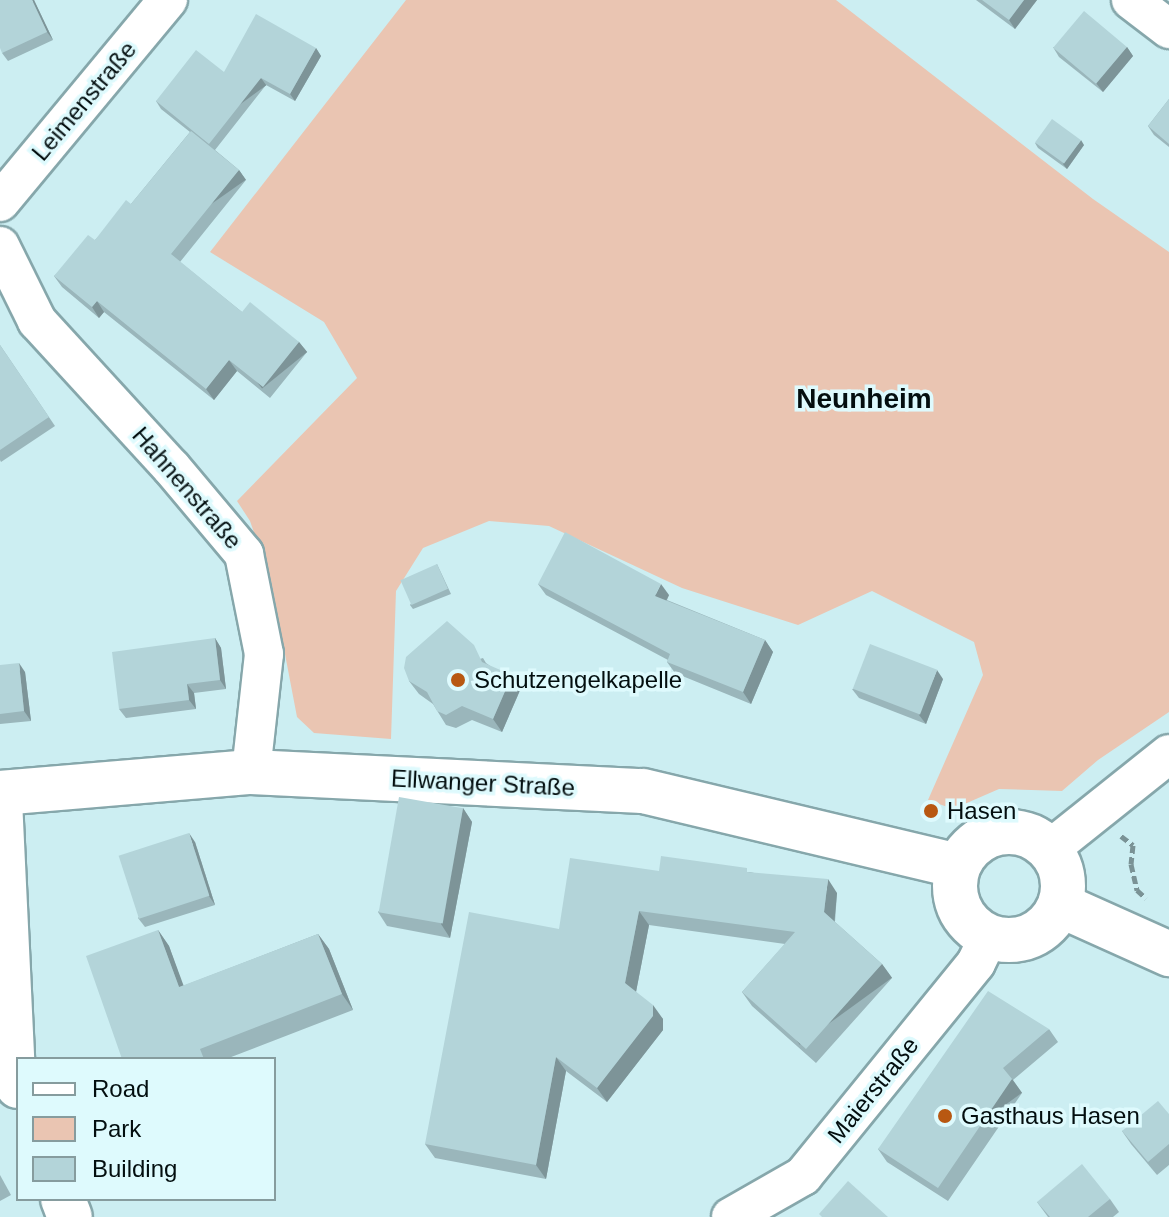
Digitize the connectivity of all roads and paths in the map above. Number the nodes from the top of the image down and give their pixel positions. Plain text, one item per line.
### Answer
1 (168, 0) edge
2 (1131, 0) edge
3 (1169, 29) edge
4 (0, 202) edge
5 (0, 246) edge
6 (1169, 754) edge
7 (251, 772) junction
8 (0, 793) edge
9 (0, 800) edge
10 (1093, 814) junction
11 (1050, 849) junction
12 (957, 866) junction
13 (1060, 905) junction
14 (1154, 905) dead end
15 (989, 936) junction
16 (1169, 954) edge
17 (16, 1081) edge
18 (731, 1217) edge

1 - 4 street, Leimenstraße
2 - 3 street
5 - 7 street, Hahnenstraße
6 - 10 street
7 - 8 street, Ellwanger Straße
7 - 12 street, Ellwanger Straße
9 - 17 street
10 - 11 street
10 - 14 path
11 - 12 street
11 - 13 street
12 - 15 street
13 - 15 street
13 - 16 street
15 - 18 street, Maierstraße

